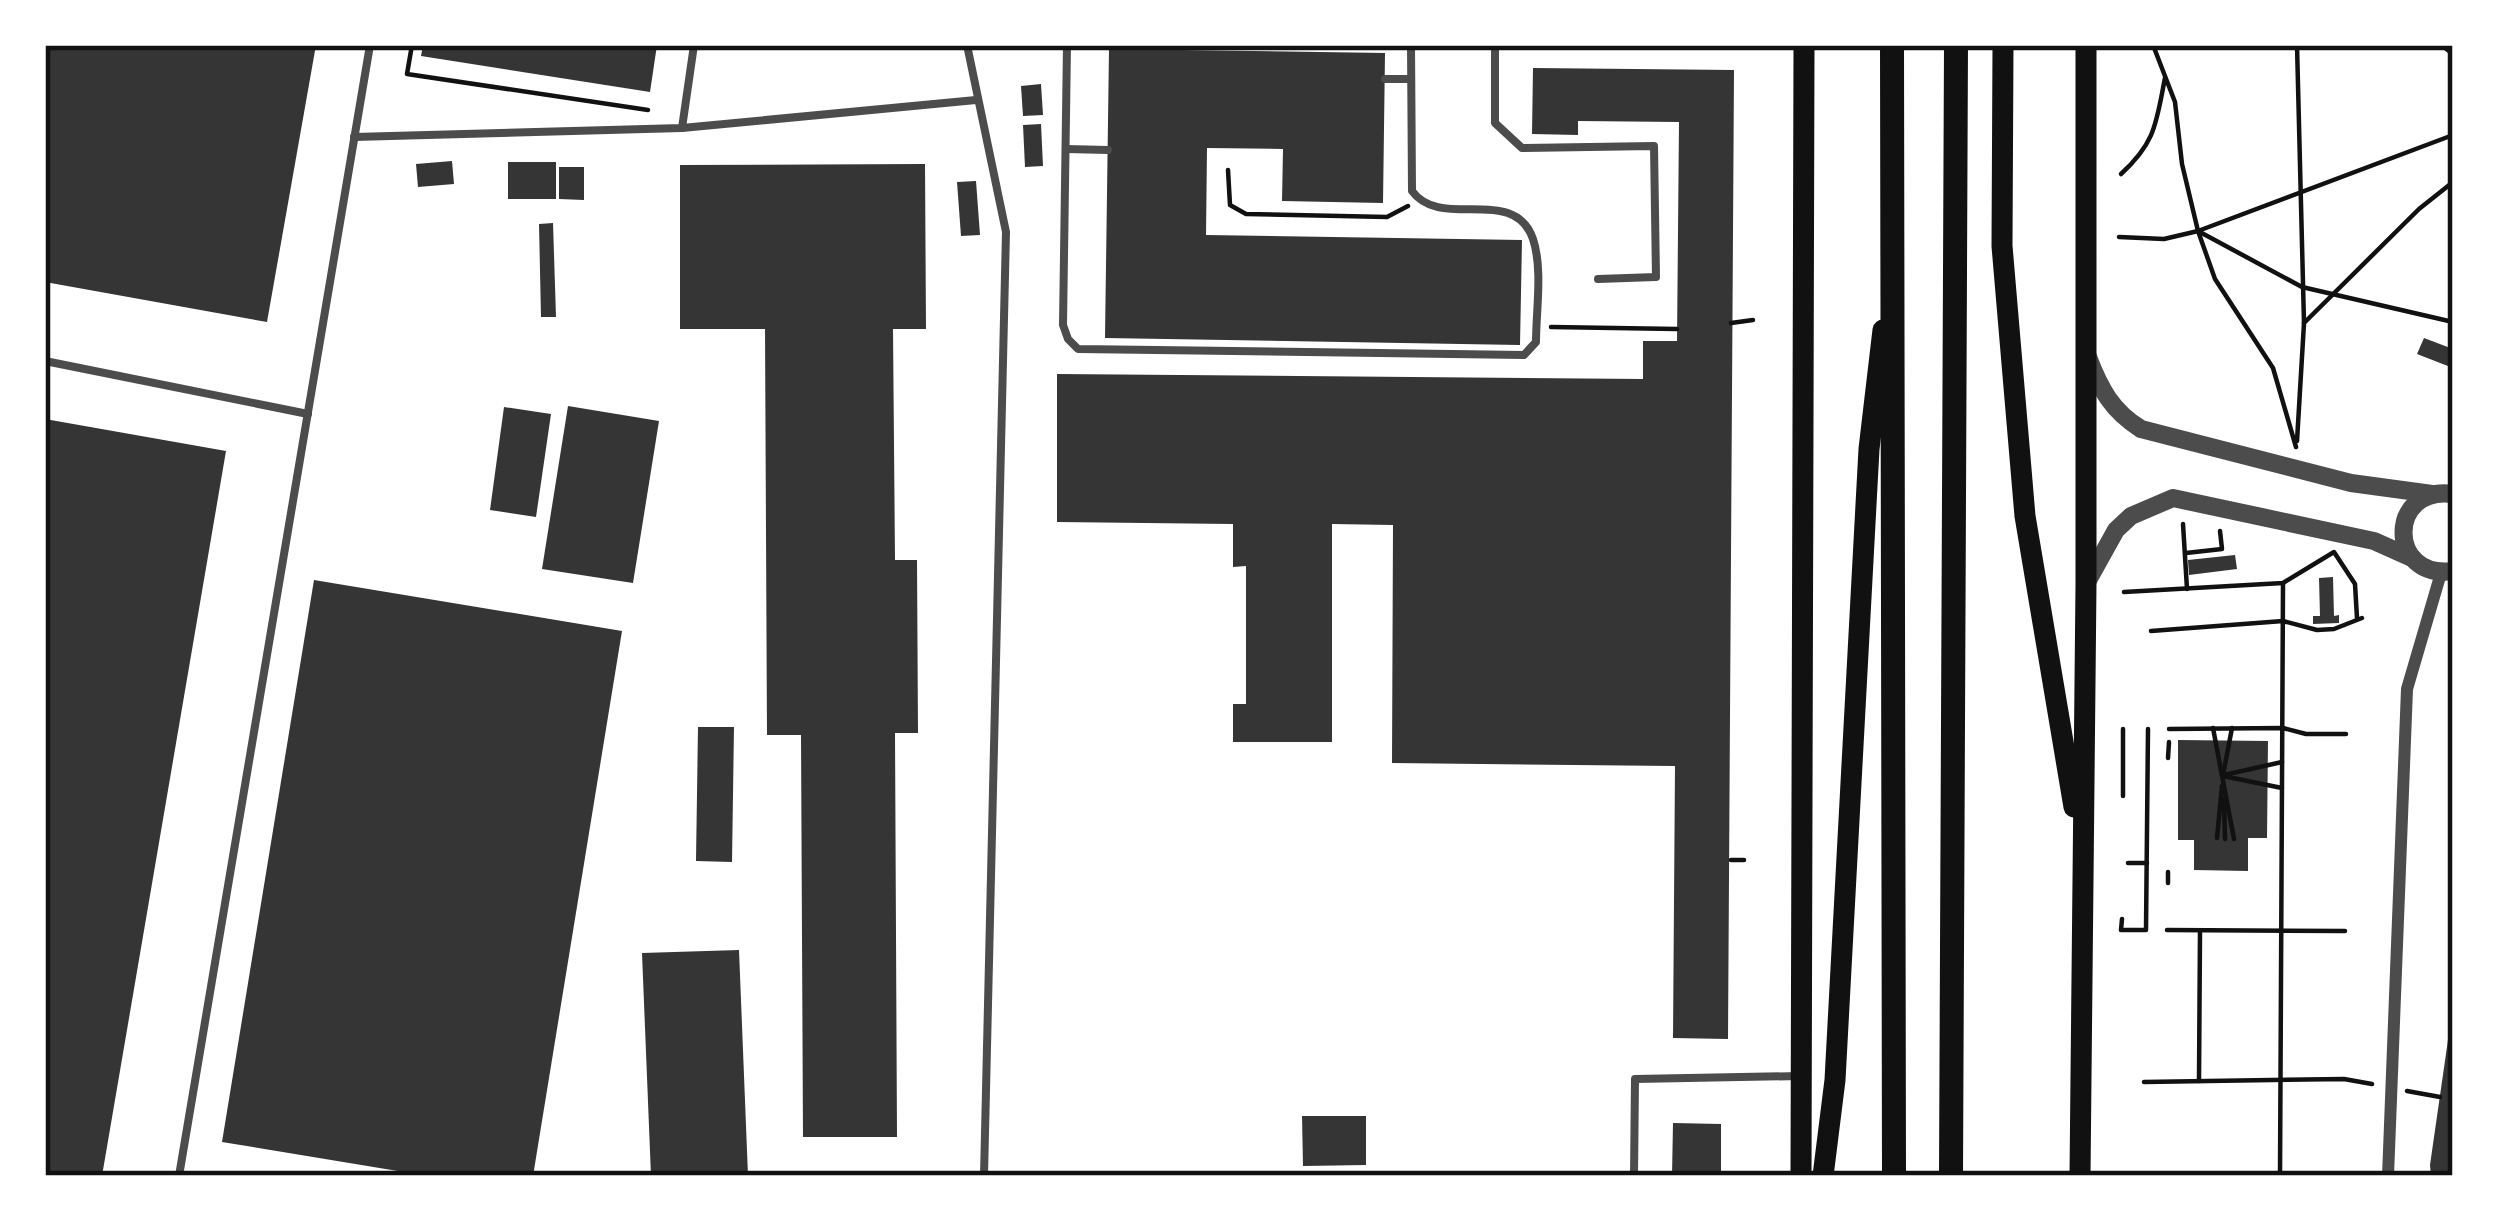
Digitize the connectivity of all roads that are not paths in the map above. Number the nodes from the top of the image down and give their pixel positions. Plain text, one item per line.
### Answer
1 (370, 45) edge
2 (694, 45) edge
3 (968, 45) edge
4 (1067, 45) edge
5 (1411, 45) edge
6 (1495, 45) edge
7 (1804, 45) edge
8 (1892, 45) edge
9 (1956, 45) edge
10 (2003, 45) edge
11 (2086, 45) edge
12 (1385, 79) dead end
13 (1411, 79) junction
14 (976, 100) junction
15 (682, 128) junction
16 (354, 137) junction
17 (1066, 149) junction
18 (1108, 150) dead end
19 (1893, 252) junction
20 (1598, 278) dead end
21 (2086, 352) junction
22 (45, 362) edge
23 (308, 414) junction
24 (2432, 494) junction
25 (2453, 494) edge
26 (2412, 558) junction
27 (2447, 572) edge
28 (2086, 584) junction
29 (2082, 857) junction
30 (1802, 1076) junction
31 (179, 1176) edge
32 (984, 1176) edge
33 (1634, 1176) edge
34 (1801, 1176) edge
35 (1823, 1176) edge
36 (1894, 1176) edge
37 (1951, 1176) edge
38 (2080, 1176) edge
39 (2388, 1176) edge

1 - 16 lane
2 - 15 lane
3 - 14 lane
4 - 17 lane
5 - 13 lane
6 - 20 lane
7 - 30 main road
8 - 19 main road
9 - 37 main road
10 - 29 main road
11 - 21 main road
12 - 13 lane
13 - 17 lane
14 - 15 lane
14 - 32 lane
15 - 16 lane
16 - 23 lane
17 - 18 lane
19 - 35 main road
19 - 36 main road
21 - 24 street
21 - 28 main road
22 - 23 lane
23 - 31 lane
24 - 25 street
24 - 26 street
26 - 27 street
26 - 28 street
27 - 39 street
28 - 29 main road
29 - 38 main road
30 - 33 lane
30 - 34 main road

